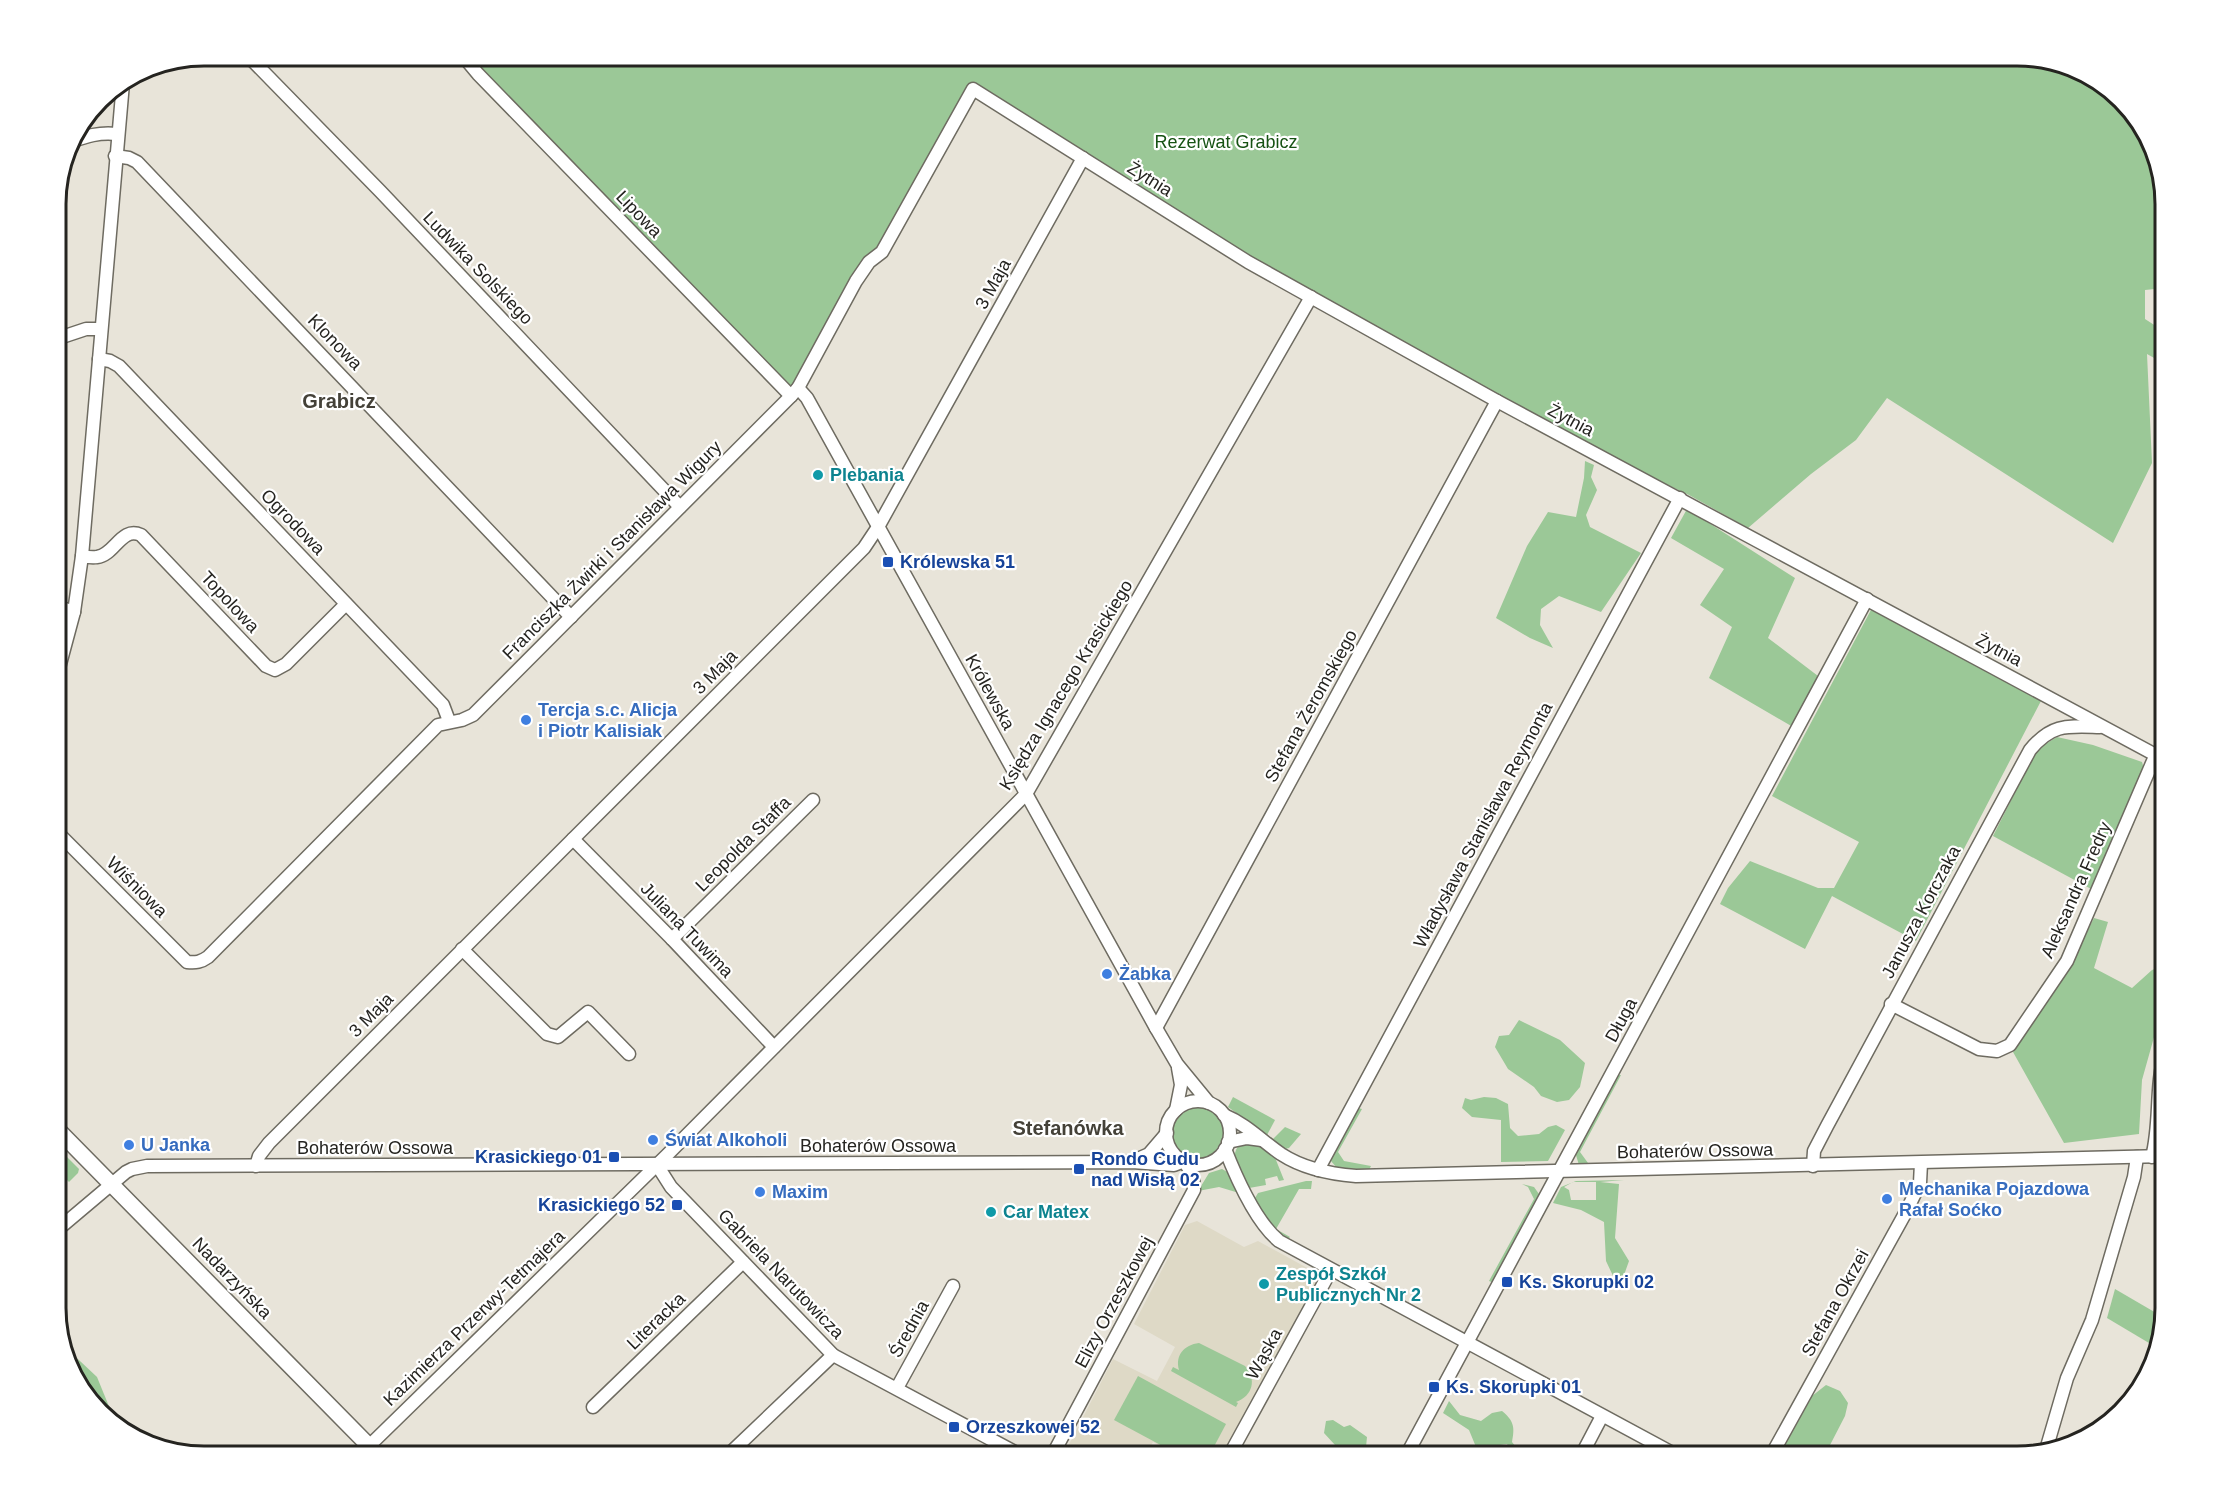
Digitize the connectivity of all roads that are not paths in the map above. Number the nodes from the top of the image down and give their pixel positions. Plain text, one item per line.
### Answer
1 (258, 66) edge
2 (471, 66) edge
3 (973, 89) joint
4 (122, 93) edge
5 (117, 134) junction
6 (83, 138) edge
7 (115, 156) junction
8 (1083, 158) junction
9 (1311, 297) junction
10 (101, 329) junction
11 (66, 336) edge
12 (99, 359) junction
13 (794, 392) junction
14 (1497, 401) junction
15 (1680, 498) junction
16 (680, 507) junction
17 (878, 527) junction
18 (82, 556) junction
19 (1867, 599) junction
20 (346, 604) junction
21 (66, 609) edge
22 (74, 612) junction
23 (571, 616) junction
24 (66, 642) edge
25 (449, 721) junction
26 (2104, 727) junction
27 (2155, 754) edge
28 (2155, 770) edge
29 (1026, 794) junction
30 (813, 800) dead end
31 (573, 839) junction
32 (66, 841) edge
33 (672, 939) junction
34 (462, 949) junction
35 (195, 963) joint
36 (1892, 1004) junction
37 (1156, 1029) junction
38 (774, 1047) junction
39 (629, 1054) dead end
40 (1177, 1064) junction
41 (1209, 1103) junction
42 (1176, 1110) junction
43 (1224, 1115) junction
44 (1167, 1133) junction
45 (66, 1138) edge
46 (1263, 1140) junction
47 (2155, 1143) edge
48 (1226, 1145) junction
49 (2137, 1157) junction
50 (2152, 1157) junction
51 (2155, 1157) edge
52 (1213, 1161) junction
53 (1132, 1162) junction
54 (1184, 1163) junction
55 (1921, 1163) junction
56 (657, 1165) junction
57 (256, 1166) junction
58 (1813, 1166) junction
59 (1232, 1167) junction
60 (1318, 1170) junction
61 (1559, 1172) junction
62 (111, 1184) junction
63 (66, 1223) edge
64 (744, 1262) junction
65 (1331, 1270) junction
66 (953, 1286) dead end
67 (1467, 1342) junction
68 (833, 1355) junction
69 (897, 1388) junction
70 (592, 1407) dead end
71 (1602, 1416) junction
72 (2048, 1442) edge
73 (369, 1446) edge
74 (379, 1446) edge
75 (737, 1446) edge
76 (1004, 1446) edge
77 (1057, 1446) edge
78 (1234, 1446) edge
79 (1411, 1446) edge
80 (1586, 1446) edge
81 (1659, 1446) edge
82 (1777, 1446) edge

1 - 16 street, Ludwika Solskiego
2 - 13 street, Lipowa
3 - 8 street, Żytnia
3 - 13 street, Franciszka Żwirki i Stanisława Wigury
4 - 5 street
5 - 6 street
5 - 7 street
7 - 10 street
7 - 23 street, Klonowa
8 - 9 street, Żytnia
8 - 17 street, 3 Maja
9 - 14 street, Żytnia
9 - 29 street, Księdza Ignacego Krasickiego
10 - 11 street
10 - 12 street
12 - 18 street
12 - 20 street, Ogrodowa
13 - 16 street, Franciszka Żwirki i Stanisława Wigury
13 - 17 street, Królewska
14 - 15 street, Żytnia
14 - 37 street, Stefana Żeromskiego
15 - 19 street, Żytnia
15 - 60 street, Władysława Stanisława Reymonta
16 - 23 street, Franciszka Żwirki i Stanisława Wigury
17 - 29 street, Królewska
17 - 31 street, 3 Maja
18 - 20 street, Topolowa
18 - 22 street
19 - 26 street, Żytnia
19 - 61 street, Długa
20 - 25 street, Ogrodowa
21 - 22 street
22 - 24 street
23 - 25 street, Franciszka Żwirki i Stanisława Wigury
25 - 35 street, Franciszka Żwirki i Stanisława Wigury
26 - 27 street, Żytnia
26 - 36 street, Janusza Korczaka
28 - 36 street, Aleksandra Fredry
29 - 37 street, Królewska
29 - 38 street, Księdza Ignacego Krasickiego
30 - 33 street, Leopolda Staffa
31 - 33 street, Juliana Tuwima
31 - 34 street, 3 Maja
32 - 35 street, Wiśniowa
33 - 38 street, Juliana Tuwima
34 - 39 street
34 - 57 street, 3 Maja
36 - 58 street, Janusza Korczaka
37 - 40 street, Królewska
38 - 56 street, Księdza Ignacego Krasickiego
40 - 41 street, Królewska
40 - 42 street
41 - 42 street
41 - 43 street
42 - 44 street
43 - 46 street, Bohaterów Ossowa
43 - 48 street
44 - 53 street
44 - 54 street
45 - 62 main road, Nadarzyńska
46 - 48 street
46 - 60 street, Bohaterów Ossowa
47 - 50 street
48 - 52 street
48 - 59 street
49 - 50 street, Bohaterów Ossowa
49 - 55 street, Bohaterów Ossowa
49 - 72 street
50 - 51 street, Bohaterów Ossowa
52 - 54 street
52 - 59 street
53 - 54 street, Bohaterów Ossowa
53 - 56 street, Bohaterów Ossowa
54 - 77 street, Elizy Orzeszkowej
55 - 58 street, Bohaterów Ossowa
55 - 82 street, Stefana Okrzei
56 - 57 street, Bohaterów Ossowa
56 - 64 street, Gabriela Narutowicza
56 - 74 street, Kazimierza Przerwy-Tetmajera
57 - 62 street, Bohaterów Ossowa
58 - 61 street, Bohaterów Ossowa
59 - 65 street
60 - 61 street, Bohaterów Ossowa
61 - 67 street, Długa
62 - 63 street, Bohaterów Ossowa
62 - 73 main road, Nadarzyńska
64 - 68 street, Gabriela Narutowicza
64 - 70 street, Literacka
65 - 67 street
65 - 78 street, Wąska
66 - 69 street, Średnia
67 - 71 street
67 - 79 street, Długa
68 - 69 street, Gabriela Narutowicza
68 - 75 street
69 - 76 street, Gabriela Narutowicza
71 - 80 street
71 - 81 street

